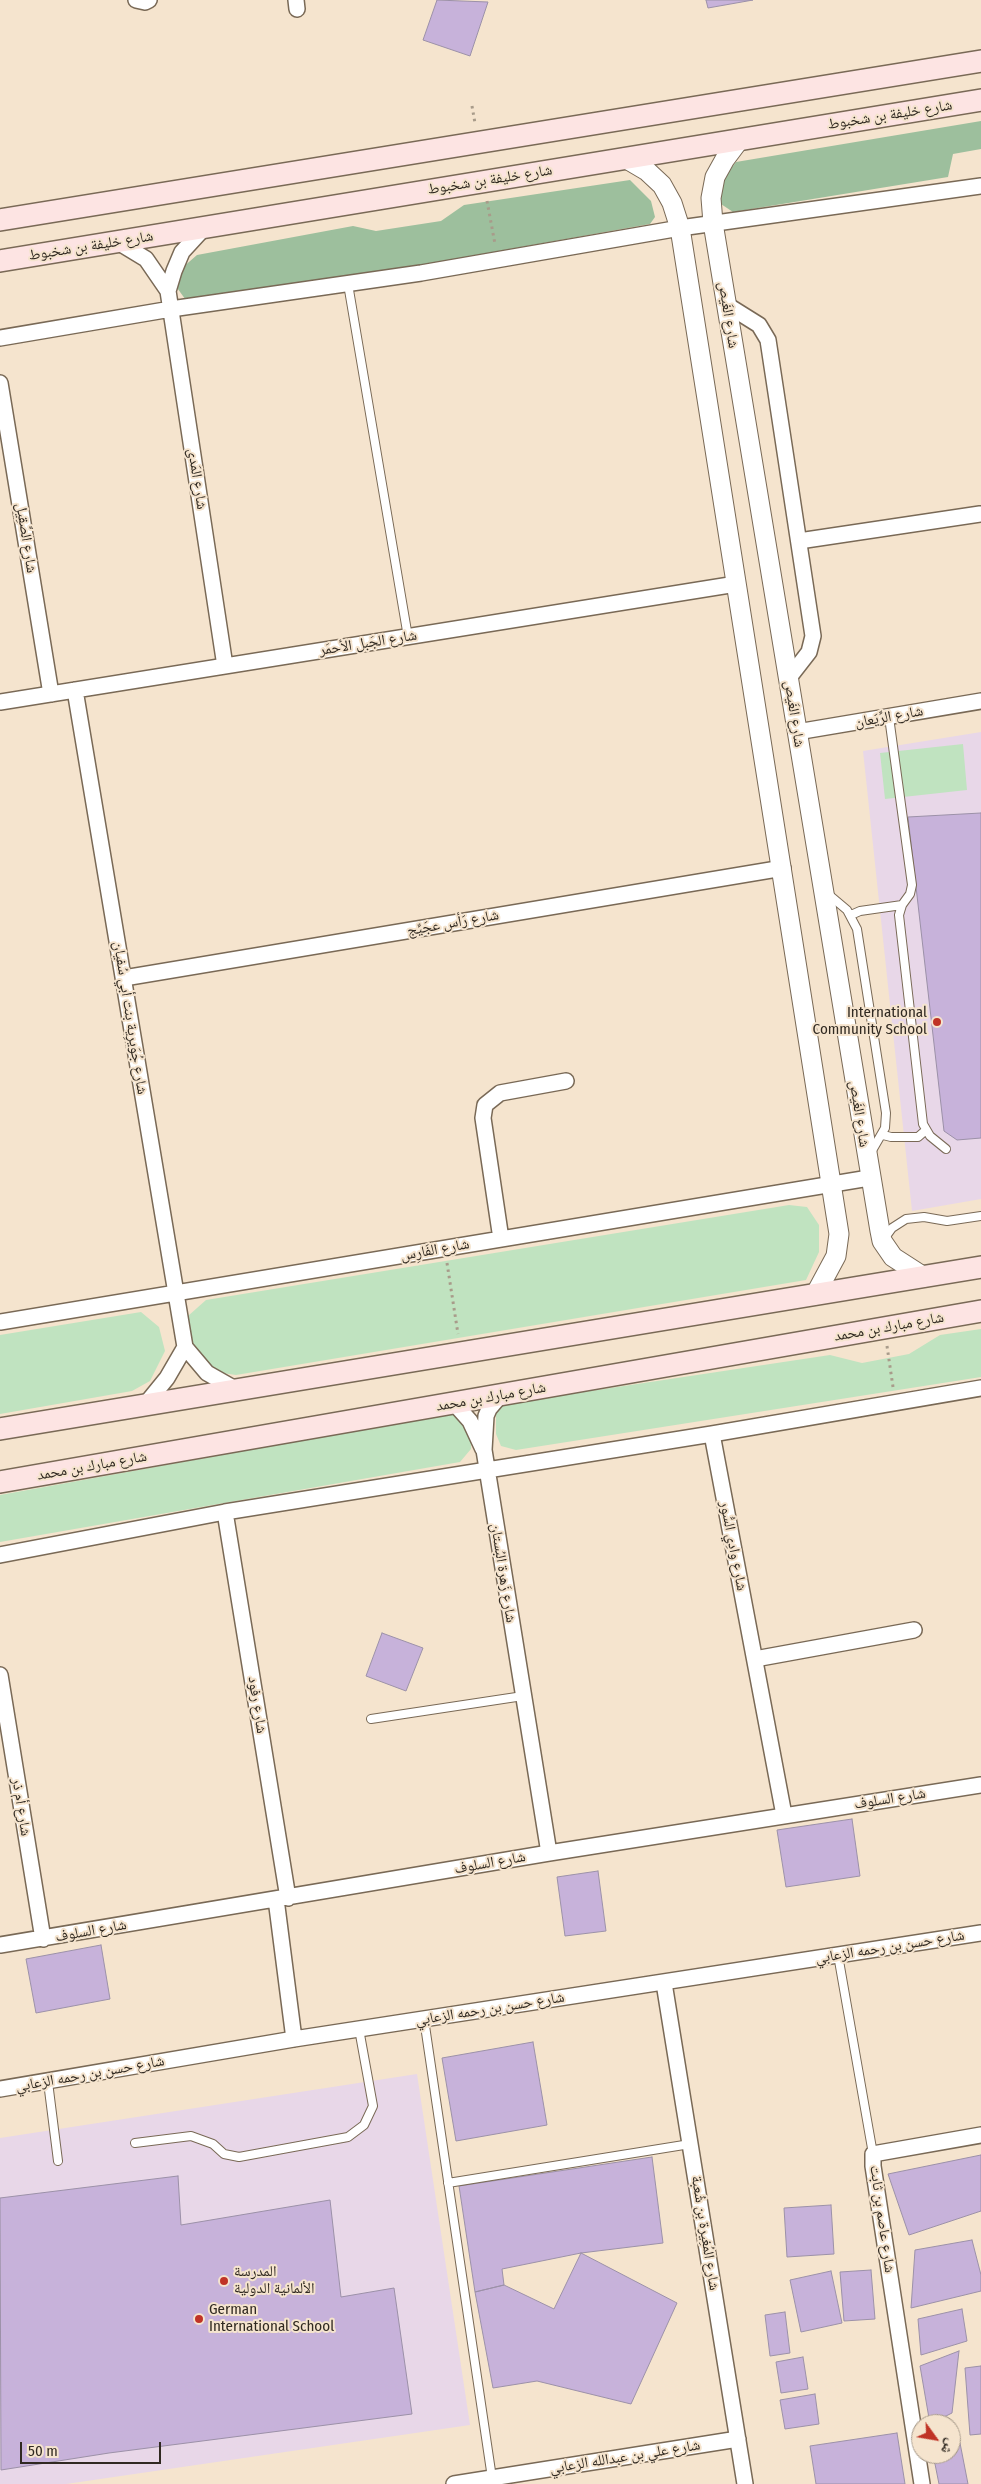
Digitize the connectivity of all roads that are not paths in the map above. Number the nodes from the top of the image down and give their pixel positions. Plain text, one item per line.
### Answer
1 (136, 0) edge
2 (149, 0) edge
3 (981, 61) edge
4 (981, 100) edge
5 (740, 139) junction
6 (626, 158) junction
7 (981, 186) edge
8 (0, 220) edge
9 (713, 223) junction
10 (205, 228) junction
11 (680, 228) junction
12 (118, 242) junction
13 (0, 261) edge
14 (348, 284) junction
15 (168, 291) junction
16 (727, 305) junction
17 (171, 309) junction
18 (0, 338) edge
19 (0, 383) edge
20 (980, 514) edge
21 (798, 541) junction
22 (736, 584) junction
23 (408, 636) junction
24 (225, 666) junction
25 (788, 679) junction
26 (75, 690) junction
27 (51, 694) junction
28 (981, 701) edge
29 (0, 702) edge
30 (889, 717) junction
31 (797, 732) junction
32 (782, 868) junction
33 (822, 890) junction
34 (902, 905) junction
35 (851, 915) junction
36 (124, 978) junction
37 (566, 1081) dead end
38 (926, 1130) junction
39 (883, 1135) junction
40 (946, 1148) dead end
41 (868, 1169) junction
42 (831, 1184) junction
43 (981, 1216) edge
44 (501, 1239) junction
45 (882, 1241) junction
46 (981, 1267) edge
47 (924, 1277) junction
48 (176, 1294) junction
49 (815, 1295) junction
50 (981, 1311) edge
51 (0, 1322) edge
52 (185, 1347) junction
53 (981, 1388) edge
54 (237, 1390) junction
55 (500, 1396) junction
56 (454, 1404) junction
57 (145, 1405) junction
58 (0, 1430) edge
59 (712, 1434) junction
60 (484, 1450) junction
61 (487, 1471) junction
62 (0, 1482) edge
63 (225, 1512) junction
64 (0, 1555) edge
65 (914, 1630) dead end
66 (755, 1658) junction
67 (0, 1675) edge
68 (523, 1696) junction
69 (371, 1719) dead end
70 (981, 1785) edge
71 (784, 1815) junction
72 (549, 1853) junction
73 (282, 1898) junction
74 (981, 1932) edge
75 (42, 1939) junction
76 (0, 1945) edge
77 (838, 1955) junction
78 (664, 1983) junction
79 (424, 2019) junction
80 (359, 2029) junction
81 (294, 2039) junction
82 (48, 2082) junction
83 (0, 2089) edge
84 (981, 2135) edge
85 (134, 2143) dead end
86 (690, 2144) junction
87 (873, 2154) junction
88 (58, 2160) dead end
89 (448, 2183) junction
90 (738, 2439) junction
91 (492, 2478) junction
92 (454, 2484) edge
93 (745, 2484) edge
94 (922, 2484) edge

1 - 2 street
3 - 8 main road
4 - 5 main road, شارع خليفة بن شخبوط
5 - 6 main road, شارع خليفة بن شخبوط
5 - 9 street, شارع الغَيص
6 - 10 main road, شارع خليفة بن شخبوط
6 - 11 street
7 - 9 street
9 - 11 street
9 - 16 street, شارع الغَيص
10 - 12 main road, شارع خليفة بن شخبوط
10 - 15 street, شارع المَدى
11 - 14 street
11 - 22 street
12 - 13 main road, شارع خليفة بن شخبوط
12 - 15 street, شارع المَدى
14 - 17 street
14 - 23 lane
15 - 17 street, شارع المَدى
16 - 21 street
16 - 25 street, شارع الغَيص
17 - 18 street
17 - 24 street, شارع المَدى
19 - 27 street, شارع الصَّقِيل
20 - 21 street
21 - 25 street
22 - 23 street, شارع الجَبل الأحمَر
22 - 32 street
23 - 24 street, شارع الجَبل الأحمَر
24 - 26 street, شارع الجَبل الأحمَر
25 - 31 street, شارع الغَيص
26 - 27 street, شارع الجَبل الأحمَر
26 - 36 street, شارع جُوَيرِية بنت أبي سُفيان
27 - 29 street, شارع الجَبل الأحمَر
28 - 30 street, شارع الرِّيَعان
30 - 31 street, شارع الرِّيَعان
30 - 34 lane
31 - 33 street, شارع الغَيص
32 - 36 street, شارع رَأس عجَيِّج
32 - 42 street
33 - 35 lane
33 - 41 street, شارع الغَيص
34 - 35 lane
34 - 38 lane
35 - 39 lane
36 - 48 street, شارع جُوَيرِية بنت أبي سُفيان
37 - 44 street
38 - 39 lane
38 - 40 lane
39 - 41 lane
41 - 42 street, شارع الفَارِس
41 - 45 street, شارع الغَيص
42 - 44 street, شارع الفَارِس
42 - 49 street
43 - 45 lane
44 - 48 street, شارع الفَارِس
45 - 47 street, شارع الغَيص
46 - 47 main road
47 - 49 main road
48 - 51 street, شارع الفَارِس
48 - 52 street, شارع جُوَيرِية بنت أبي سُفيان
49 - 54 main road
50 - 55 main road, شارع مبارك بن محمد
52 - 54 street
52 - 57 street
53 - 59 street
54 - 57 main road
55 - 56 main road, شارع مبارك بن محمد
55 - 60 street, شارع زَهرة البُستان
56 - 60 street, شارع زَهرة البُستان
56 - 62 main road, شارع مبارك بن محمد
57 - 58 main road
59 - 61 street
59 - 66 street, شارع وادِي السُّور
60 - 61 street, شارع زَهرة البُستان
61 - 63 street
61 - 68 street, شارع زَهرة البُستان
63 - 64 street
63 - 73 street, شارع رفود
65 - 66 street
66 - 71 street, شارع وادِي السُّور
67 - 75 street, شارع أم ذر
68 - 69 lane
68 - 72 street, شارع زَهرة البُستان
70 - 71 street, شارع السلوف
71 - 72 street, شارع السلوف
72 - 73 street, شارع السلوف
73 - 75 street, شارع السلوف
73 - 81 street, شارع رفود
74 - 77 street, شارع حسن بن رحمه الزعابي
75 - 76 street, شارع السلوف
77 - 78 street, شارع حسن بن رحمه الزعابي
77 - 87 lane, شارع عاصم بن ثابت
78 - 79 street, شارع حسن بن رحمه الزعابي
78 - 86 street, شارع المُغِيرة بن شُعبة
79 - 80 street, شارع حسن بن رحمه الزعابي
79 - 89 lane
80 - 81 street, شارع حسن بن رحمه الزعابي
80 - 85 lane
81 - 82 street, شارع حسن بن رحمه الزعابي
82 - 83 street, شارع حسن بن رحمه الزعابي
82 - 88 lane
84 - 87 street
86 - 89 lane
86 - 90 street, شارع المُغِيرة بن شُعبة
87 - 94 street, شارع عاصم بن ثابت
89 - 91 lane
90 - 91 street, شارع علي بن عبدالله الزعابي
90 - 93 street, شارع المُغِيرة بن شُعبة
91 - 92 street, شارع علي بن عبدالله الزعابي

